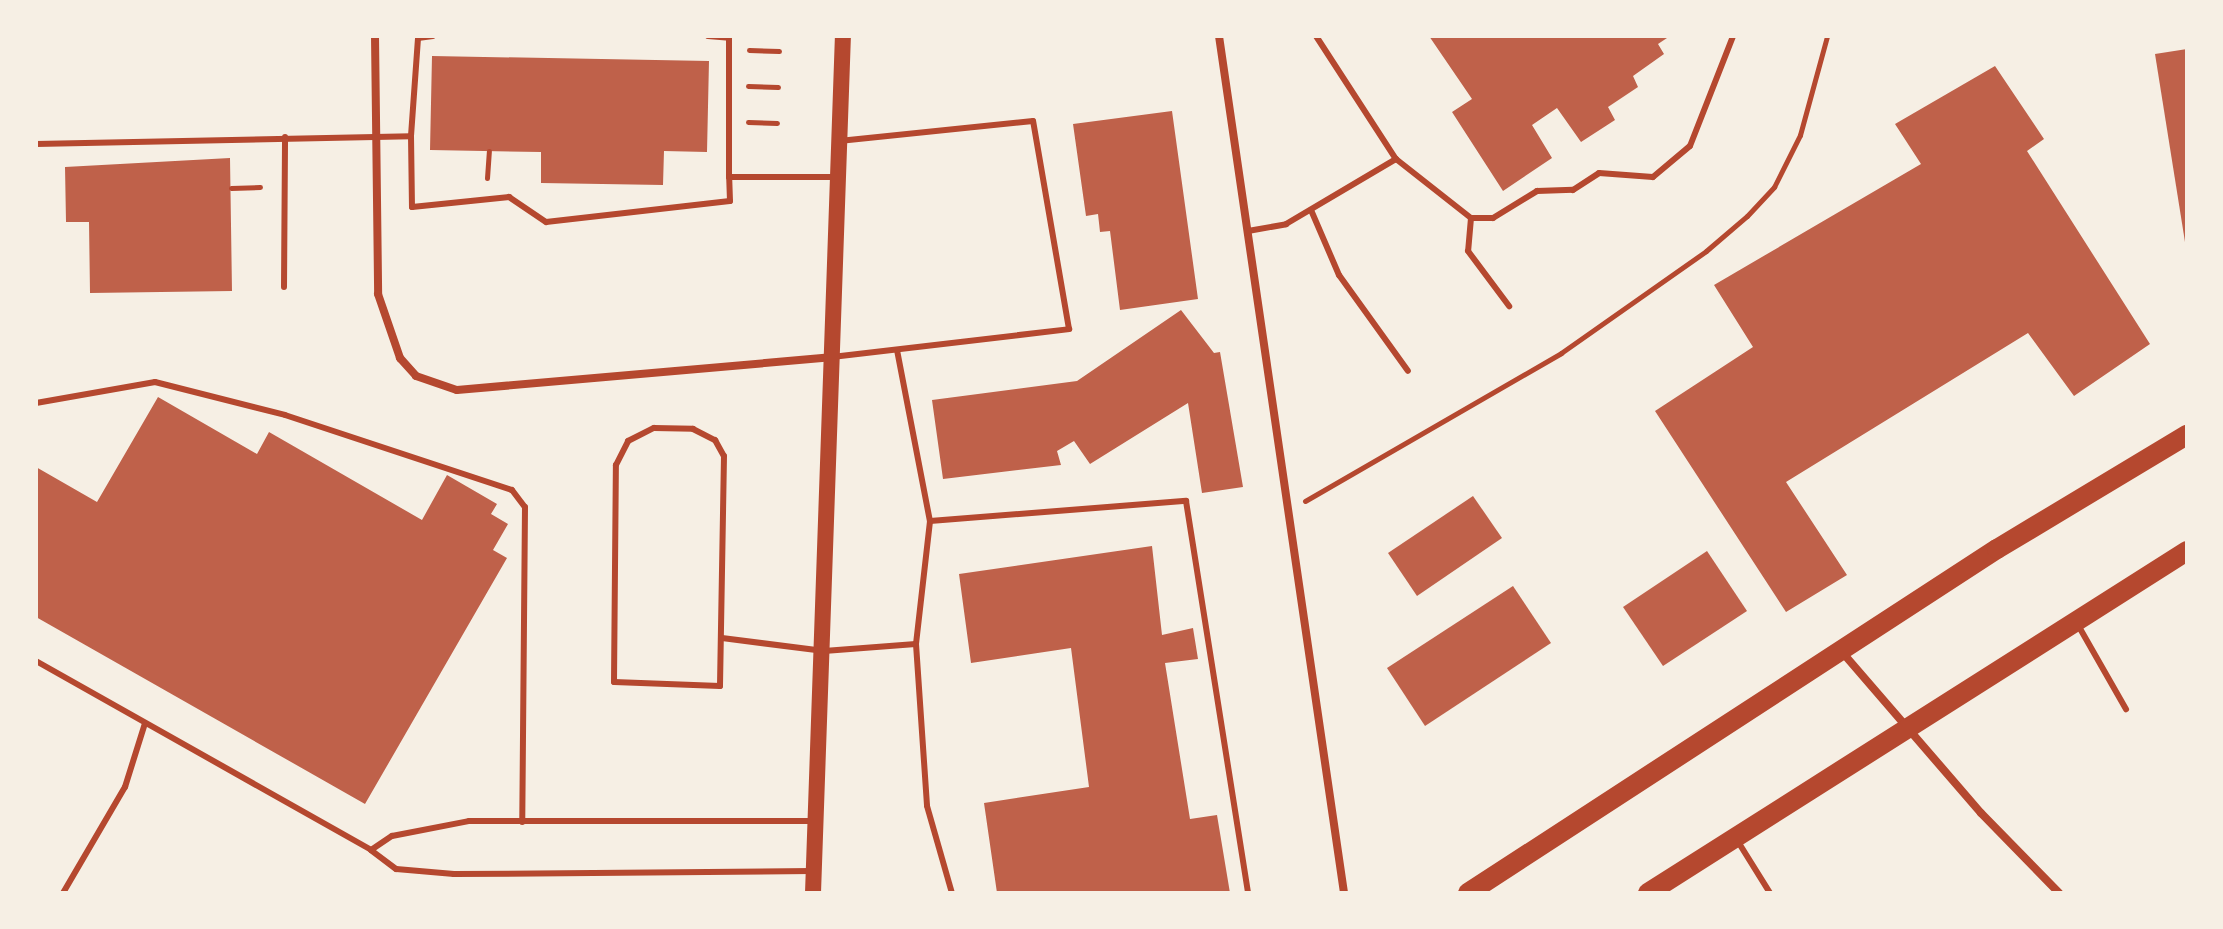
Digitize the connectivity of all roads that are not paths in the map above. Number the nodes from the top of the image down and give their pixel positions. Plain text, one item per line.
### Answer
1 (375, 36) edge
2 (433, 36) edge
3 (708, 36) edge
4 (843, 36) edge
5 (1219, 36) edge
6 (1316, 36) edge
7 (1733, 36) edge
8 (375, 135) junction
9 (411, 136) junction
10 (285, 137) junction
11 (839, 141) junction
12 (36, 144) edge
13 (1396, 159) junction
14 (729, 177) junction
15 (838, 177) junction
16 (1311, 210) junction
17 (1471, 218) junction
18 (1248, 231) junction
19 (284, 287) dead end
20 (1509, 306) dead end
21 (897, 350) junction
22 (832, 357) junction
23 (1408, 371) dead end
24 (36, 403) edge
25 (2187, 435) edge
26 (930, 521) junction
27 (2187, 551) edge
28 (2075, 619) junction
29 (722, 638) junction
30 (916, 644) junction
31 (824, 651) junction
32 (1841, 651) junction
33 (36, 661) edge
34 (2126, 709) dead end
35 (145, 723) junction
36 (1907, 727) junction
37 (813, 821) junction
38 (522, 822) junction
39 (1735, 837) junction
40 (371, 850) junction
41 (813, 871) junction
42 (63, 893) edge
43 (813, 893) edge
44 (952, 893) edge
45 (1248, 893) edge
46 (1344, 893) edge
47 (1468, 893) edge
48 (1648, 893) edge
49 (1770, 893) edge
50 (2059, 893) edge

1 - 8 street
2 - 9 lane
3 - 14 lane
4 - 11 main road
5 - 18 street
6 - 13 lane
7 - 17 lane
8 - 9 lane
8 - 10 lane
8 - 22 street
9 - 14 lane
10 - 12 lane
10 - 19 lane
11 - 15 main road
11 - 21 lane
13 - 16 lane
13 - 17 lane
14 - 15 lane
15 - 22 main road
16 - 18 lane
16 - 23 lane
17 - 20 lane
18 - 46 street
21 - 22 lane
21 - 26 lane
22 - 31 main road
24 - 38 lane
25 - 32 main road
26 - 30 lane
26 - 45 lane
27 - 28 main road
28 - 34 lane
28 - 36 main road
29 - 29 lane
29 - 31 lane
30 - 31 lane
30 - 44 lane
31 - 37 main road
32 - 36 street
32 - 47 main road
33 - 35 lane
35 - 40 lane
35 - 42 lane
36 - 39 main road
36 - 50 street
37 - 38 lane
37 - 41 main road
38 - 40 lane
39 - 48 main road
39 - 49 lane
40 - 41 lane
41 - 43 main road

